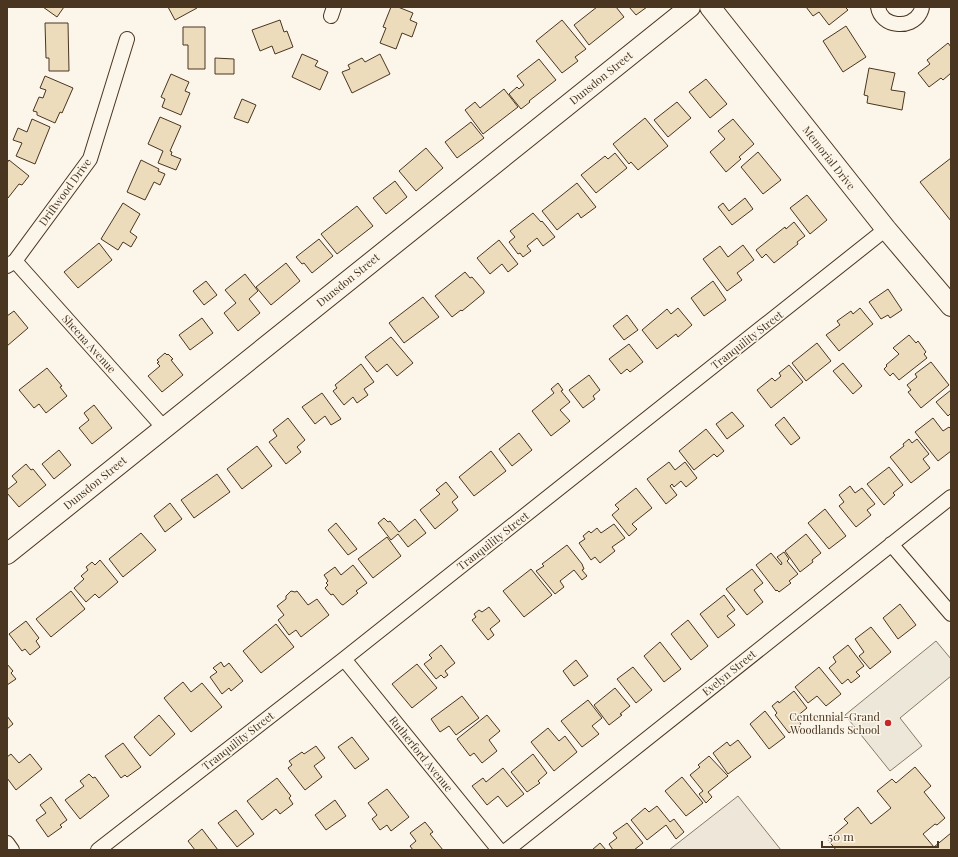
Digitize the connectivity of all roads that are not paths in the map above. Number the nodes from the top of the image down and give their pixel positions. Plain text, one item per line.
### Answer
1 (690, 7) edge
2 (710, 7) edge
3 (878, 7) edge
4 (922, 7) edge
5 (127, 38) dead end
6 (886, 229) junction
7 (11, 264) edge
8 (951, 306) edge
9 (164, 428) junction
10 (951, 497) edge
11 (891, 544) junction
12 (7, 554) edge
13 (951, 614) edge
14 (344, 659) junction
15 (7, 843) edge
16 (12, 850) edge
17 (98, 850) edge
18 (499, 850) edge
19 (507, 850) edge

1 - 9 main road, Dunsdon Street
2 - 6 main road, Memorial Drive
3 - 4 street
5 - 7 street, Driftwood Drive
6 - 8 main road, Memorial Drive
6 - 14 street, Tranquility Street
7 - 9 street, Sheena Avenue
9 - 12 main road, Dunsdon Street
10 - 11 street, Evelyn Street
11 - 13 street
11 - 19 street, Evelyn Street
14 - 17 street, Tranquility Street
14 - 18 street, Rutherford Avenue
15 - 16 street

